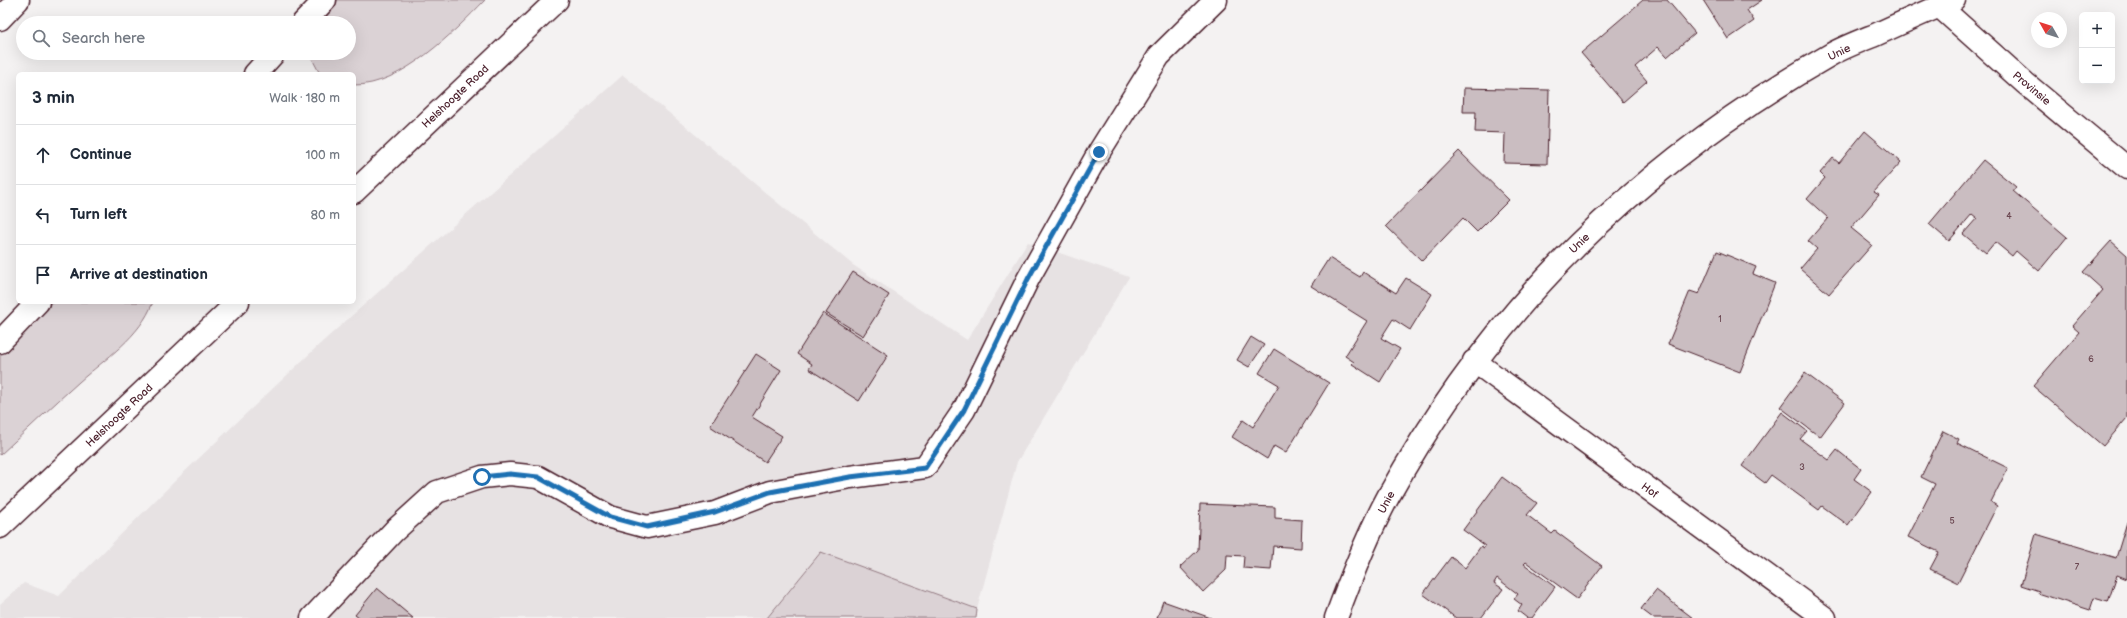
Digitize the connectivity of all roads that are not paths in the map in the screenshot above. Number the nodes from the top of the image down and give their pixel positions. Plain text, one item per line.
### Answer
1 (18, 0) edge
2 (325, 0) edge
3 (557, 0) edge
4 (1216, 0) edge
5 (1946, 3) edge
6 (310, 16) edge
7 (0, 19) edge
8 (267, 60) edge
9 (256, 72) edge
10 (2127, 168) edge
11 (356, 190) edge
12 (36, 304) edge
13 (236, 304) edge
14 (0, 342) edge
15 (1474, 361) junction
16 (0, 527) edge
17 (312, 618) edge
18 (1336, 618) edge
19 (1825, 618) edge

1 - 7 street
2 - 6 street
3 - 11 street, Helshoogte Road
4 - 17 street
5 - 10 street, Provinsie
5 - 15 street, Unie
8 - 9 street
12 - 14 street
13 - 16 street, Helshoogte Road
15 - 18 street, Unie
15 - 19 street, Hof

